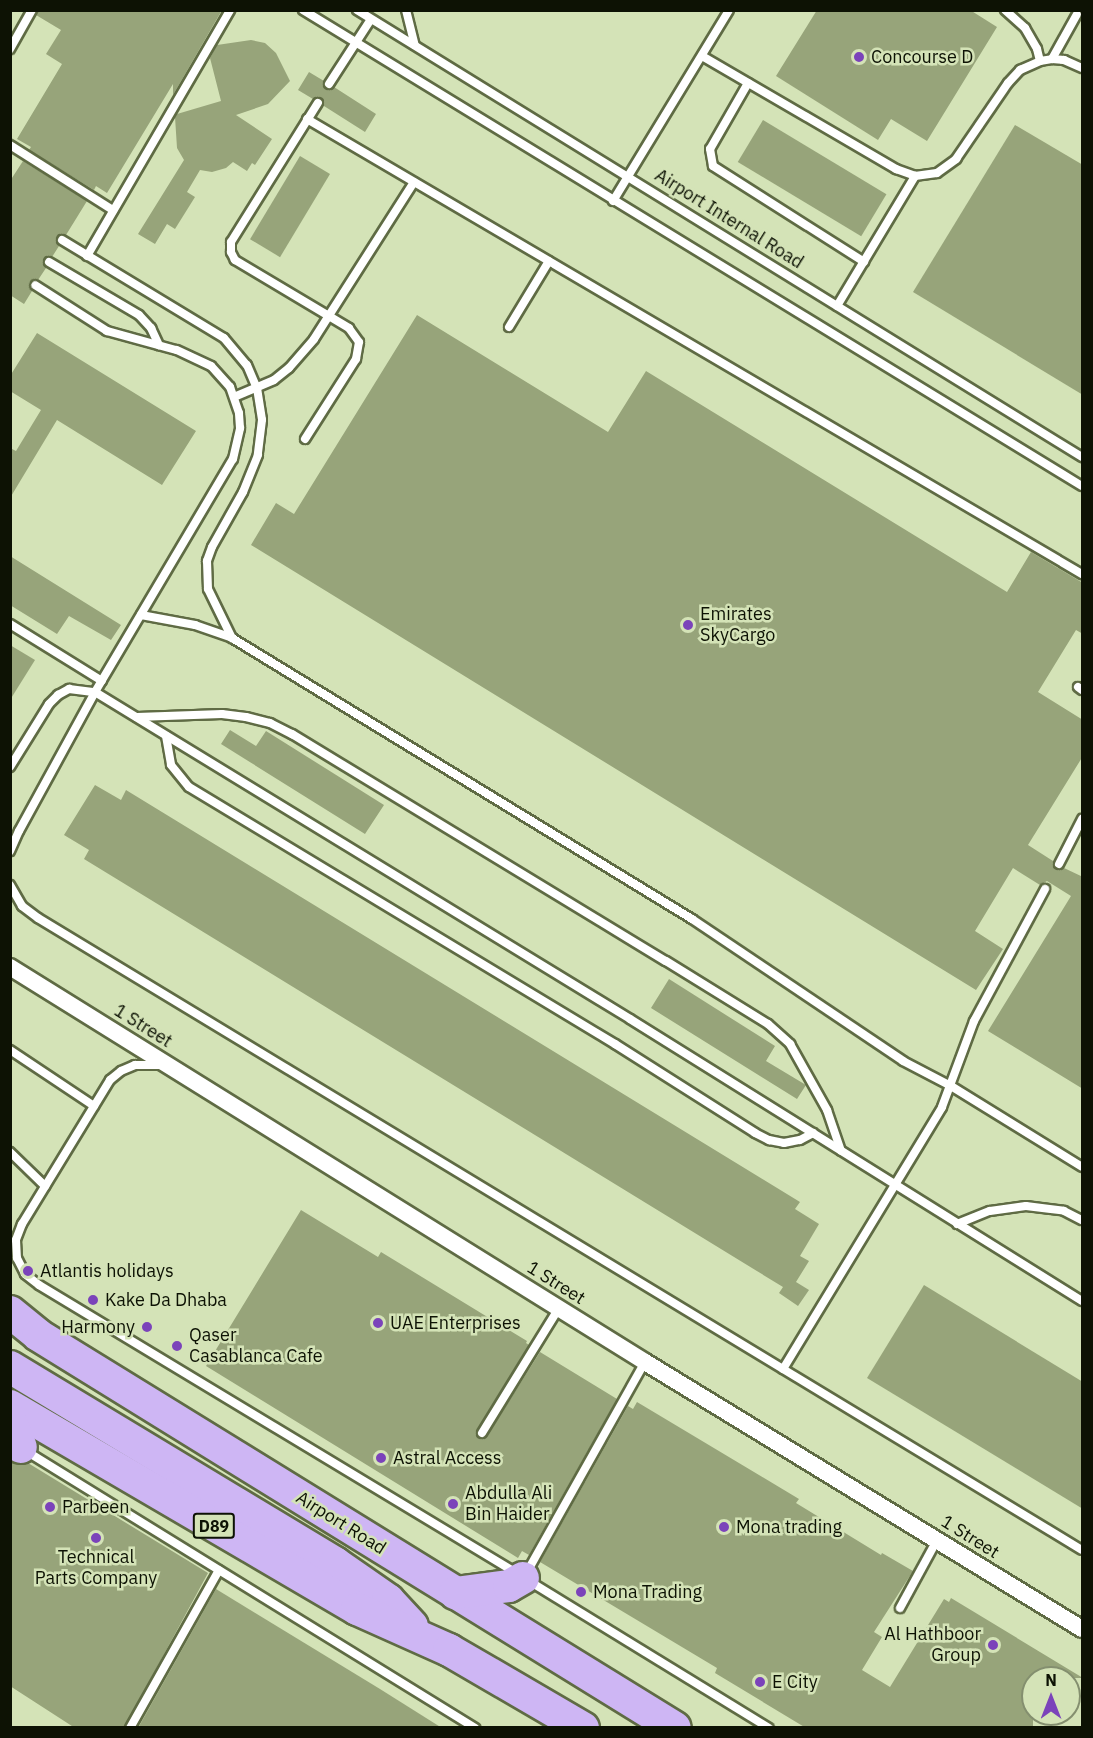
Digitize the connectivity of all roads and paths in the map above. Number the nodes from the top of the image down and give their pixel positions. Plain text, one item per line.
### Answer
1 (32, 10) edge
2 (230, 10) edge
3 (303, 10) edge
4 (357, 10) edge
5 (406, 10) edge
6 (729, 10) edge
7 (1005, 10) edge
8 (1016, 14) edge
9 (1077, 14) dead end
10 (371, 19) junction
11 (356, 42) junction
12 (416, 46) junction
13 (10, 49) edge
14 (702, 56) junction
15 (1052, 59) junction
16 (1040, 61) junction
17 (1083, 68) edge
18 (748, 83) junction
19 (329, 84) dead end
20 (318, 103) dead end
21 (307, 119) junction
22 (10, 145) edge
23 (628, 176) junction
24 (915, 176) junction
25 (414, 182) junction
26 (613, 201) junction
27 (113, 210) junction
28 (62, 240) dead end
29 (87, 256) junction
30 (549, 261) junction
31 (49, 262) dead end
32 (864, 262) junction
33 (35, 285) dead end
34 (837, 306) junction
35 (328, 316) junction
36 (509, 327) dead end
37 (159, 345) junction
38 (257, 388) junction
39 (234, 397) junction
40 (305, 439) dead end
41 (1083, 457) edge
42 (1083, 486) edge
43 (1083, 574) edge
44 (141, 615) junction
45 (10, 624) edge
46 (232, 638) junction
47 (102, 681) junction
48 (95, 692) junction
49 (136, 717) junction
50 (166, 736) junction
51 (10, 767) edge
52 (1083, 819) edge
53 (10, 852) edge
54 (1059, 864) dead end
55 (10, 885) edge
56 (1046, 889) dead end
57 (10, 967) edge
58 (10, 1050) edge
59 (171, 1067) junction
60 (951, 1086) junction
61 (94, 1106) junction
62 (813, 1133) junction
63 (841, 1151) junction
64 (10, 1152) edge
65 (1083, 1167) edge
66 (896, 1184) junction
67 (45, 1186) junction
68 (1083, 1220) edge
69 (957, 1224) junction
70 (1083, 1301) edge
71 (559, 1308) junction
72 (10, 1312) edge
73 (10, 1322) edge
74 (38, 1335) junction
75 (645, 1362) junction
76 (10, 1367) edge
77 (783, 1369) junction
78 (10, 1406) edge
79 (10, 1419) edge
80 (482, 1433) dead end
81 (16, 1444) edge
82 (937, 1540) junction
83 (1083, 1550) edge
84 (219, 1570) junction
85 (523, 1578) junction
86 (455, 1593) junction
87 (900, 1608) dead end
88 (1083, 1629) edge
89 (422, 1638) junction
90 (130, 1728) edge
91 (475, 1728) edge
92 (583, 1728) edge
93 (675, 1728) edge
94 (769, 1728) edge

1 - 13 lane
2 - 27 lane
3 - 11 lane
4 - 10 lane, Airport Internal Road
5 - 12 lane
6 - 14 lane
7 - 8 lane
8 - 16 lane
9 - 15 lane
10 - 11 lane
10 - 12 lane, Airport Internal Road
11 - 19 lane
11 - 26 lane
12 - 23 lane, Airport Internal Road
14 - 18 lane
14 - 23 lane
15 - 16 lane
15 - 17 lane
16 - 24 lane
18 - 24 lane
18 - 32 lane
20 - 21 lane
21 - 25 lane
21 - 35 lane
22 - 27 lane
23 - 26 lane
23 - 34 lane, Airport Internal Road
24 - 32 lane
25 - 30 lane
25 - 35 lane
26 - 42 lane
27 - 29 lane
28 - 29 lane
29 - 38 lane
30 - 36 lane
30 - 43 lane
31 - 37 lane
32 - 34 lane
33 - 37 lane
34 - 41 lane, Airport Internal Road
35 - 38 lane
35 - 40 lane
37 - 39 lane
38 - 39 lane
38 - 46 lane
39 - 44 lane
44 - 46 lane
44 - 47 lane
45 - 47 lane
46 - 60 lane
47 - 48 lane
48 - 49 lane
48 - 51 lane
48 - 53 lane
49 - 50 lane
49 - 63 lane
50 - 62 lane
50 - 62 lane
52 - 54 lane
55 - 77 lane
56 - 60 lane
57 - 59 street, 1 Street
58 - 61 lane
59 - 61 lane
59 - 71 street, 1 Street
60 - 65 lane
60 - 66 lane
61 - 67 lane
62 - 63 lane
63 - 66 lane
64 - 67 lane
66 - 69 lane
66 - 77 lane
67 - 85 lane
68 - 69 lane
69 - 70 lane
71 - 75 street, 1 Street
71 - 80 lane
72 - 74 highway, Airport Road
73 - 74 highway
74 - 86 highway, Airport Road
75 - 82 street, 1 Street
75 - 85 lane
76 - 89 highway
77 - 83 lane
78 - 89 highway, D89
79 - 81 highway
81 - 84 lane
82 - 87 lane
82 - 88 street, 1 Street
84 - 90 lane
84 - 91 lane
85 - 86 highway
85 - 94 lane
86 - 93 highway, Airport Road
89 - 92 highway, D89

